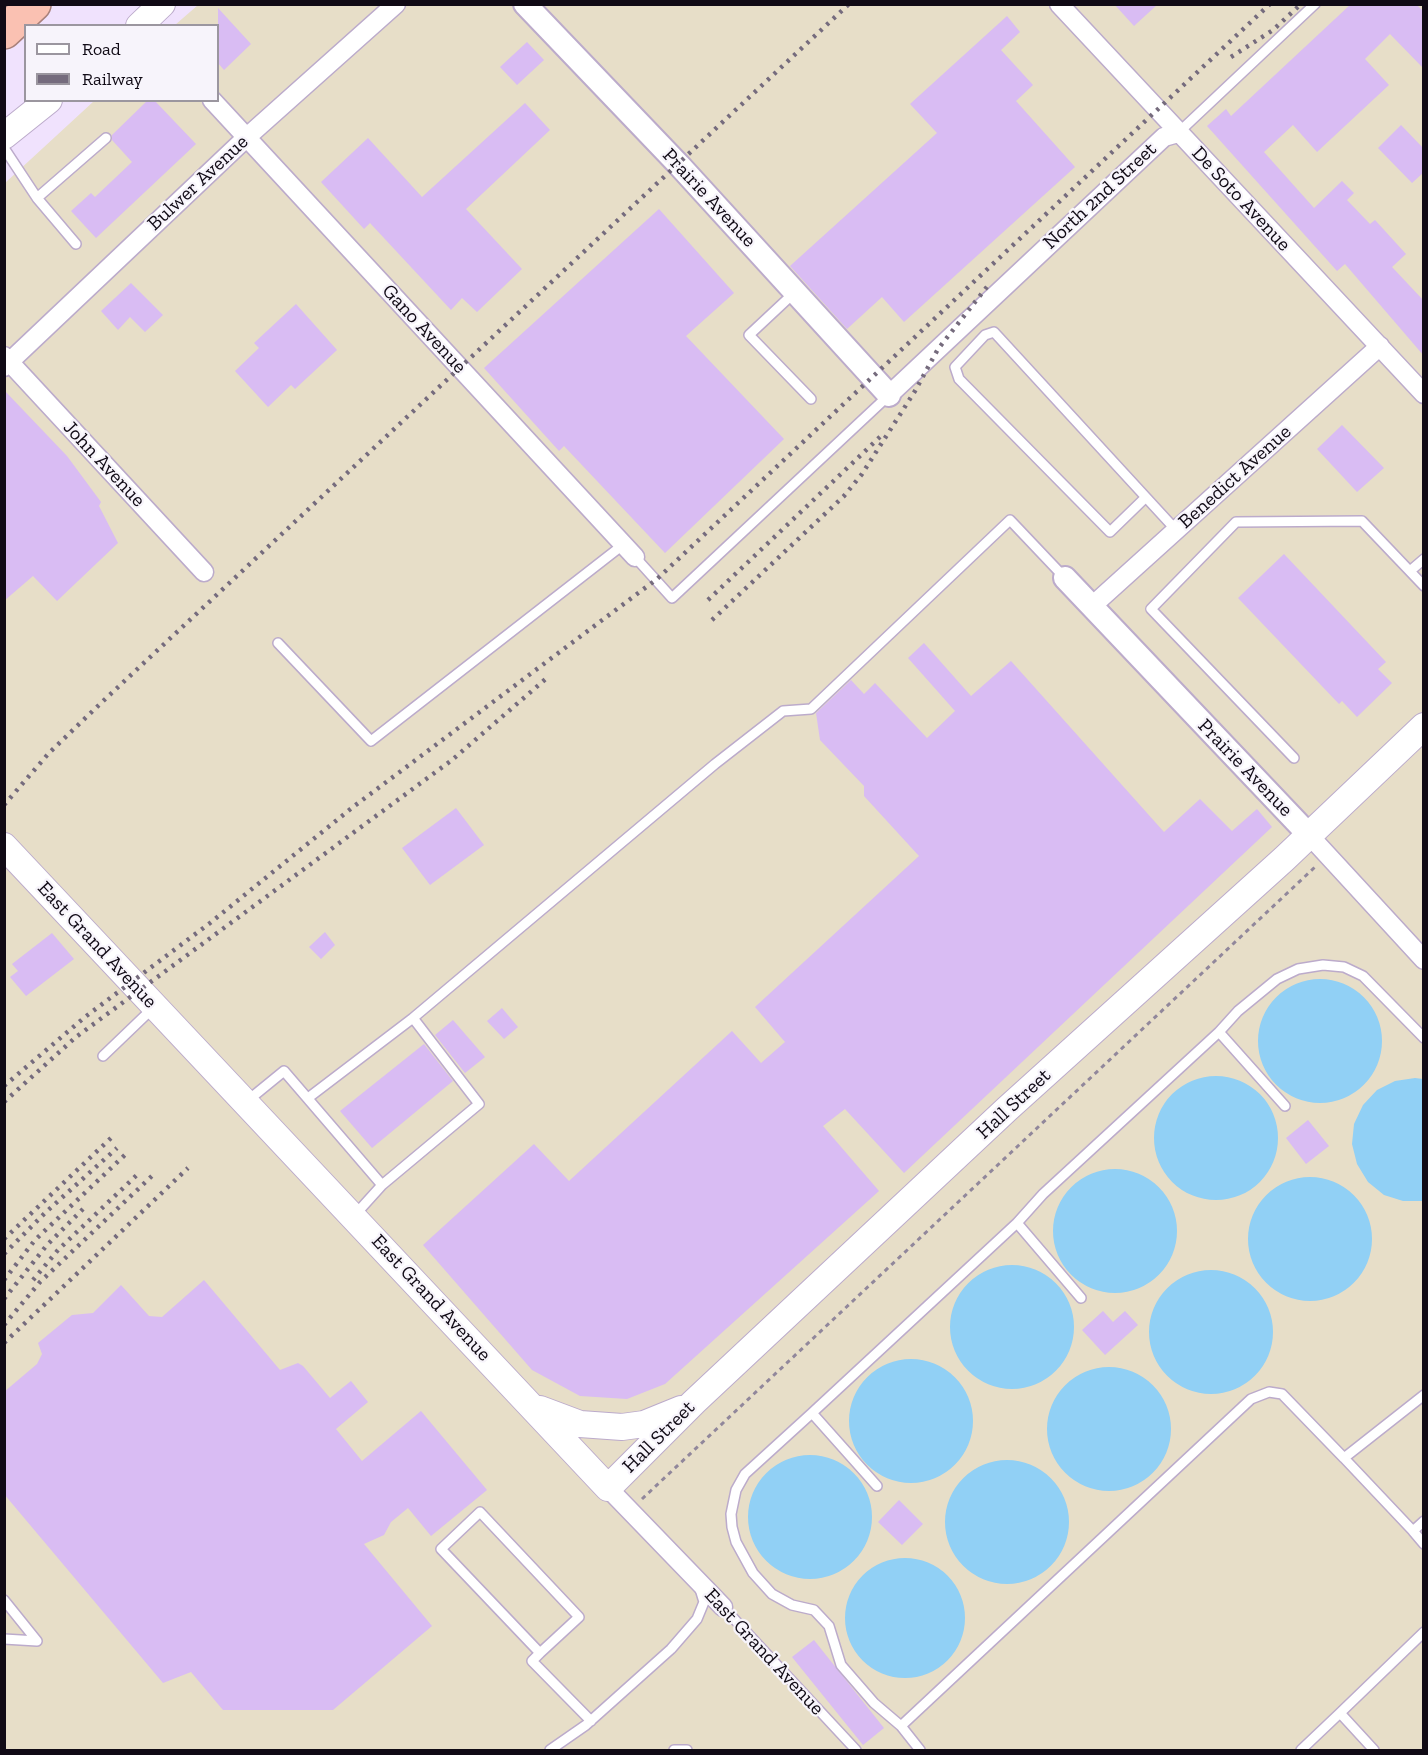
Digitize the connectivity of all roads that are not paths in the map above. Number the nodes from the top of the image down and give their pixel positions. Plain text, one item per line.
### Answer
1 (34, 4) edge
2 (162, 4) edge
3 (396, 4) edge
4 (525, 4) edge
5 (1059, 4) edge
6 (1315, 4) edge
7 (141, 24) edge
8 (4, 32) edge
9 (46, 102) edge
10 (214, 102) edge
11 (1178, 133) junction
12 (4, 136) edge
13 (247, 137) junction
14 (106, 138) dead end
15 (4, 148) edge
16 (38, 198) junction
17 (76, 244) dead end
18 (795, 292) junction
19 (1380, 346) junction
20 (6, 361) edge
21 (1424, 394) edge
22 (889, 395) junction
23 (811, 399) dead end
24 (1145, 498) junction
25 (1176, 530) junction
26 (630, 550) junction
27 (1424, 559) edge
28 (1410, 571) junction
29 (204, 572) dead end
30 (1065, 578) joint
31 (1424, 586) edge
32 (1091, 608) junction
33 (279, 643) dead end
34 (1424, 726) edge
35 (1294, 758) dead end
36 (1309, 835) junction
37 (4, 846) edge
38 (1424, 960) edge
39 (154, 1006) junction
40 (413, 1018) junction
41 (1219, 1032) junction
42 (1424, 1038) edge
43 (103, 1056) dead end
44 (308, 1098) junction
45 (246, 1102) junction
46 (1285, 1106) dead end
47 (382, 1185) junction
48 (354, 1216) junction
49 (1017, 1223) junction
50 (1081, 1298) dead end
51 (1424, 1395) edge
52 (694, 1402) junction
53 (534, 1407) junction
54 (812, 1413) junction
55 (1344, 1458) junction
56 (877, 1486) dead end
57 (608, 1488) junction
58 (1424, 1521) edge
59 (1413, 1531) junction
60 (1424, 1544) edge
61 (698, 1581) junction
62 (4, 1600) edge
63 (723, 1607) joint
64 (1422, 1635) edge
65 (4, 1639) edge
66 (540, 1653) junction
67 (1340, 1713) junction
68 (591, 1721) junction
69 (901, 1726) junction
70 (553, 1750) edge
71 (674, 1750) edge
72 (687, 1750) edge
73 (856, 1750) edge
74 (920, 1750) edge
75 (1301, 1750) edge
76 (1374, 1750) edge

1 - 8 highway
2 - 7 main road
3 - 13 street, Bulwer Avenue
4 - 18 street, Prairie Avenue
5 - 11 street, De Soto Avenue
6 - 11 lane, North 2nd Street
9 - 12 main road
10 - 13 street, Gano Avenue
11 - 19 street, De Soto Avenue
11 - 22 street, North 2nd Street
13 - 20 street, Bulwer Avenue
13 - 26 street, Gano Avenue
14 - 16 lane
15 - 16 lane
16 - 17 lane
18 - 22 street, Prairie Avenue
18 - 23 lane
19 - 21 street, De Soto Avenue
19 - 25 street, Benedict Avenue
20 - 29 street, John Avenue
22 - 26 lane
24 - 24 lane
24 - 25 lane
25 - 32 street, Benedict Avenue
26 - 33 lane
27 - 28 lane
28 - 31 lane
28 - 35 lane
30 - 32 street, Prairie Avenue
30 - 40 lane
32 - 36 street, Prairie Avenue
34 - 36 main road, Hall Street
36 - 38 street, Prairie Avenue
36 - 52 main road, Hall Street
37 - 39 main road, East Grand Avenue
39 - 43 lane
39 - 45 main road, East Grand Avenue
40 - 44 lane
40 - 47 lane
41 - 42 lane
41 - 46 lane
41 - 49 lane
44 - 45 lane
44 - 47 lane
45 - 48 main road, East Grand Avenue
47 - 48 lane
48 - 53 main road, East Grand Avenue
49 - 50 lane
49 - 54 lane
51 - 55 lane
52 - 53 main road
52 - 57 main road, Hall Street
53 - 57 main road, East Grand Avenue
54 - 56 lane
54 - 69 lane
55 - 59 lane
55 - 69 lane
57 - 61 street, East Grand Avenue
58 - 59 lane
59 - 60 lane
61 - 63 street, East Grand Avenue
61 - 68 lane
62 - 65 lane
63 - 73 lane, East Grand Avenue
64 - 67 lane
66 - 66 lane
66 - 68 lane
67 - 75 lane
67 - 76 lane
68 - 70 lane
69 - 74 lane
71 - 72 lane

